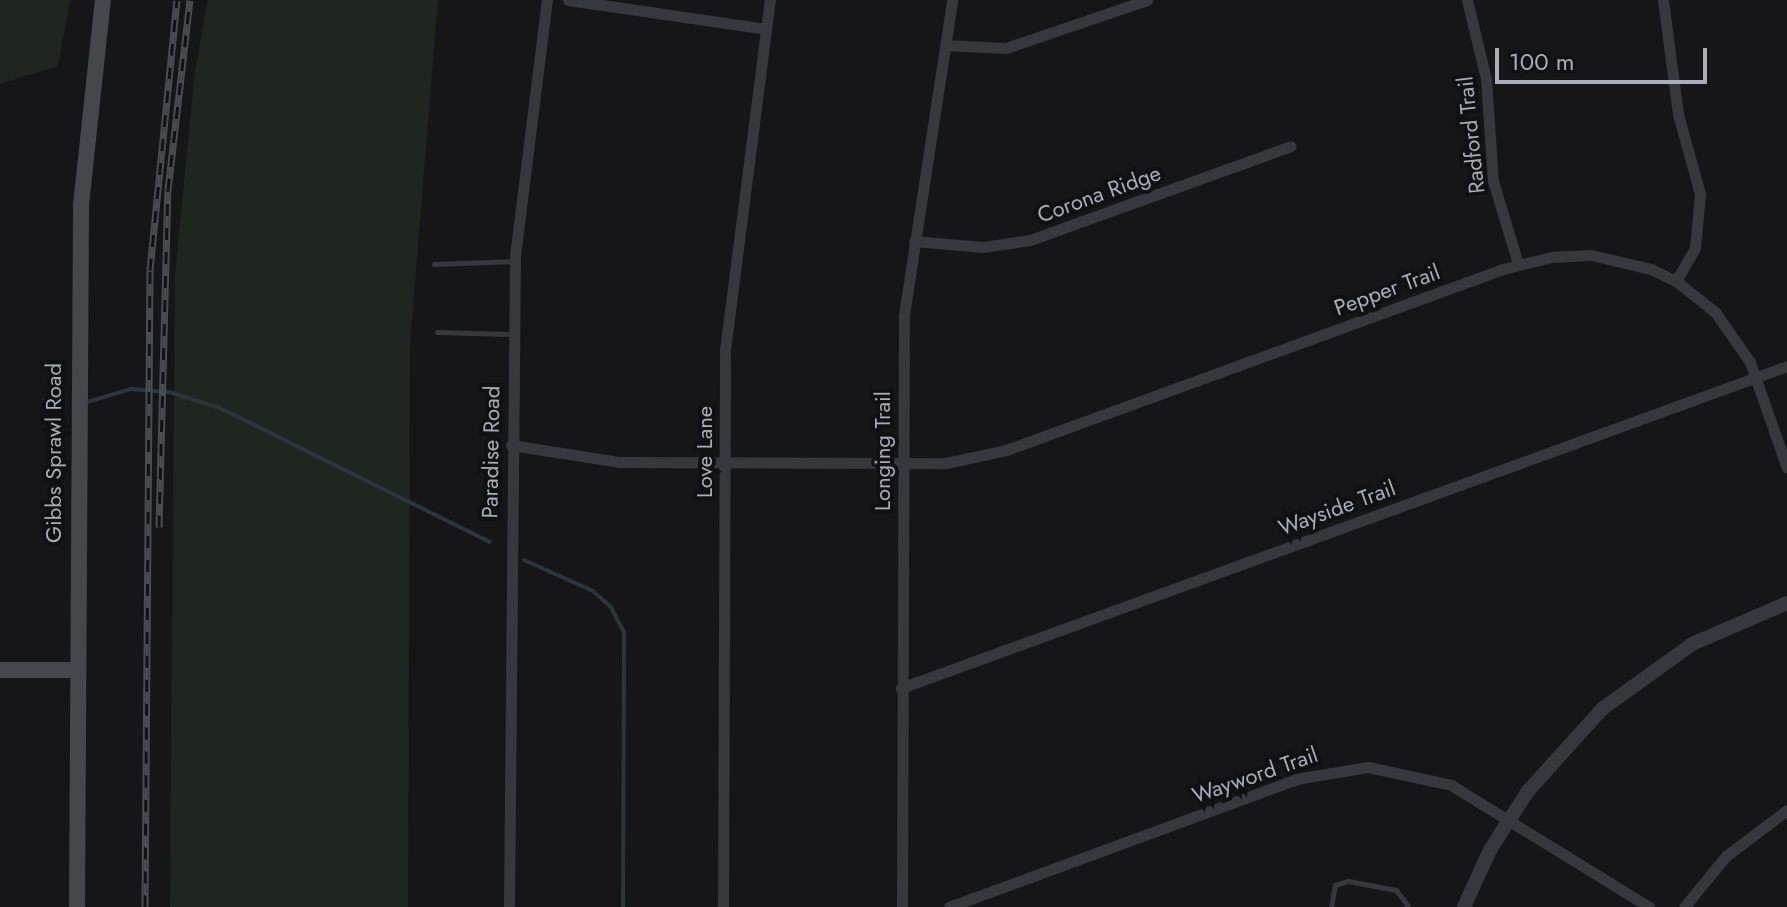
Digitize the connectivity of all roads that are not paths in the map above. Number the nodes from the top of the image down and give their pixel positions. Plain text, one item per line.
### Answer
1 (103, 0) edge
2 (547, 0) edge
3 (568, 0) edge
4 (770, 0) edge
5 (952, 0) edge
6 (1147, 0) edge
7 (1467, 0) edge
8 (1663, 0) edge
9 (766, 29) junction
10 (945, 45) junction
11 (1291, 146) dead end
12 (914, 241) junction
13 (515, 261) junction
14 (434, 264) dead end
15 (1518, 264) junction
16 (1676, 281) junction
17 (437, 332) dead end
18 (513, 334) junction
19 (1787, 366) edge
20 (1756, 377) junction
21 (511, 445) junction
22 (725, 461) junction
23 (903, 464) junction
24 (1787, 468) edge
25 (1787, 603) edge
26 (0, 670) edge
27 (75, 670) junction
28 (901, 688) junction
29 (1787, 810) edge
30 (1509, 820) junction
31 (77, 907) edge
32 (509, 907) edge
33 (723, 907) edge
34 (902, 907) edge
35 (949, 907) edge
36 (1331, 907) edge
37 (1409, 907) edge
38 (1464, 907) edge
39 (1649, 907) edge
40 (1684, 907) edge

1 - 27 main road, Gibbs Sprawl Road
2 - 13 street, Paradise Road
3 - 9 street
4 - 9 street, Love Lane
5 - 10 street, Longing Trail
6 - 10 street
7 - 15 street, Radford Trail
8 - 16 street
9 - 22 street, Love Lane
10 - 12 street, Longing Trail
11 - 12 street, Corona Ridge
12 - 23 street, Longing Trail
13 - 14 lane
13 - 18 street, Paradise Road
15 - 16 street, Pepper Trail
15 - 23 street, Pepper Trail
16 - 20 street, Pepper Trail
17 - 18 lane
18 - 21 street, Paradise Road
19 - 20 street, Wayside Trail
20 - 24 street, Pepper Trail
20 - 28 street, Wayside Trail
21 - 22 street, Pepper Trail
21 - 32 street, Paradise Road
22 - 23 street, Pepper Trail
22 - 33 street, Love Lane
23 - 28 street, Longing Trail
25 - 30 street
26 - 27 main road
27 - 31 main road, Gibbs Sprawl Road
28 - 34 street, Longing Trail
29 - 40 street
30 - 35 street, Wayword Trail
30 - 38 street
30 - 39 street, Wayword Trail
36 - 37 lane

